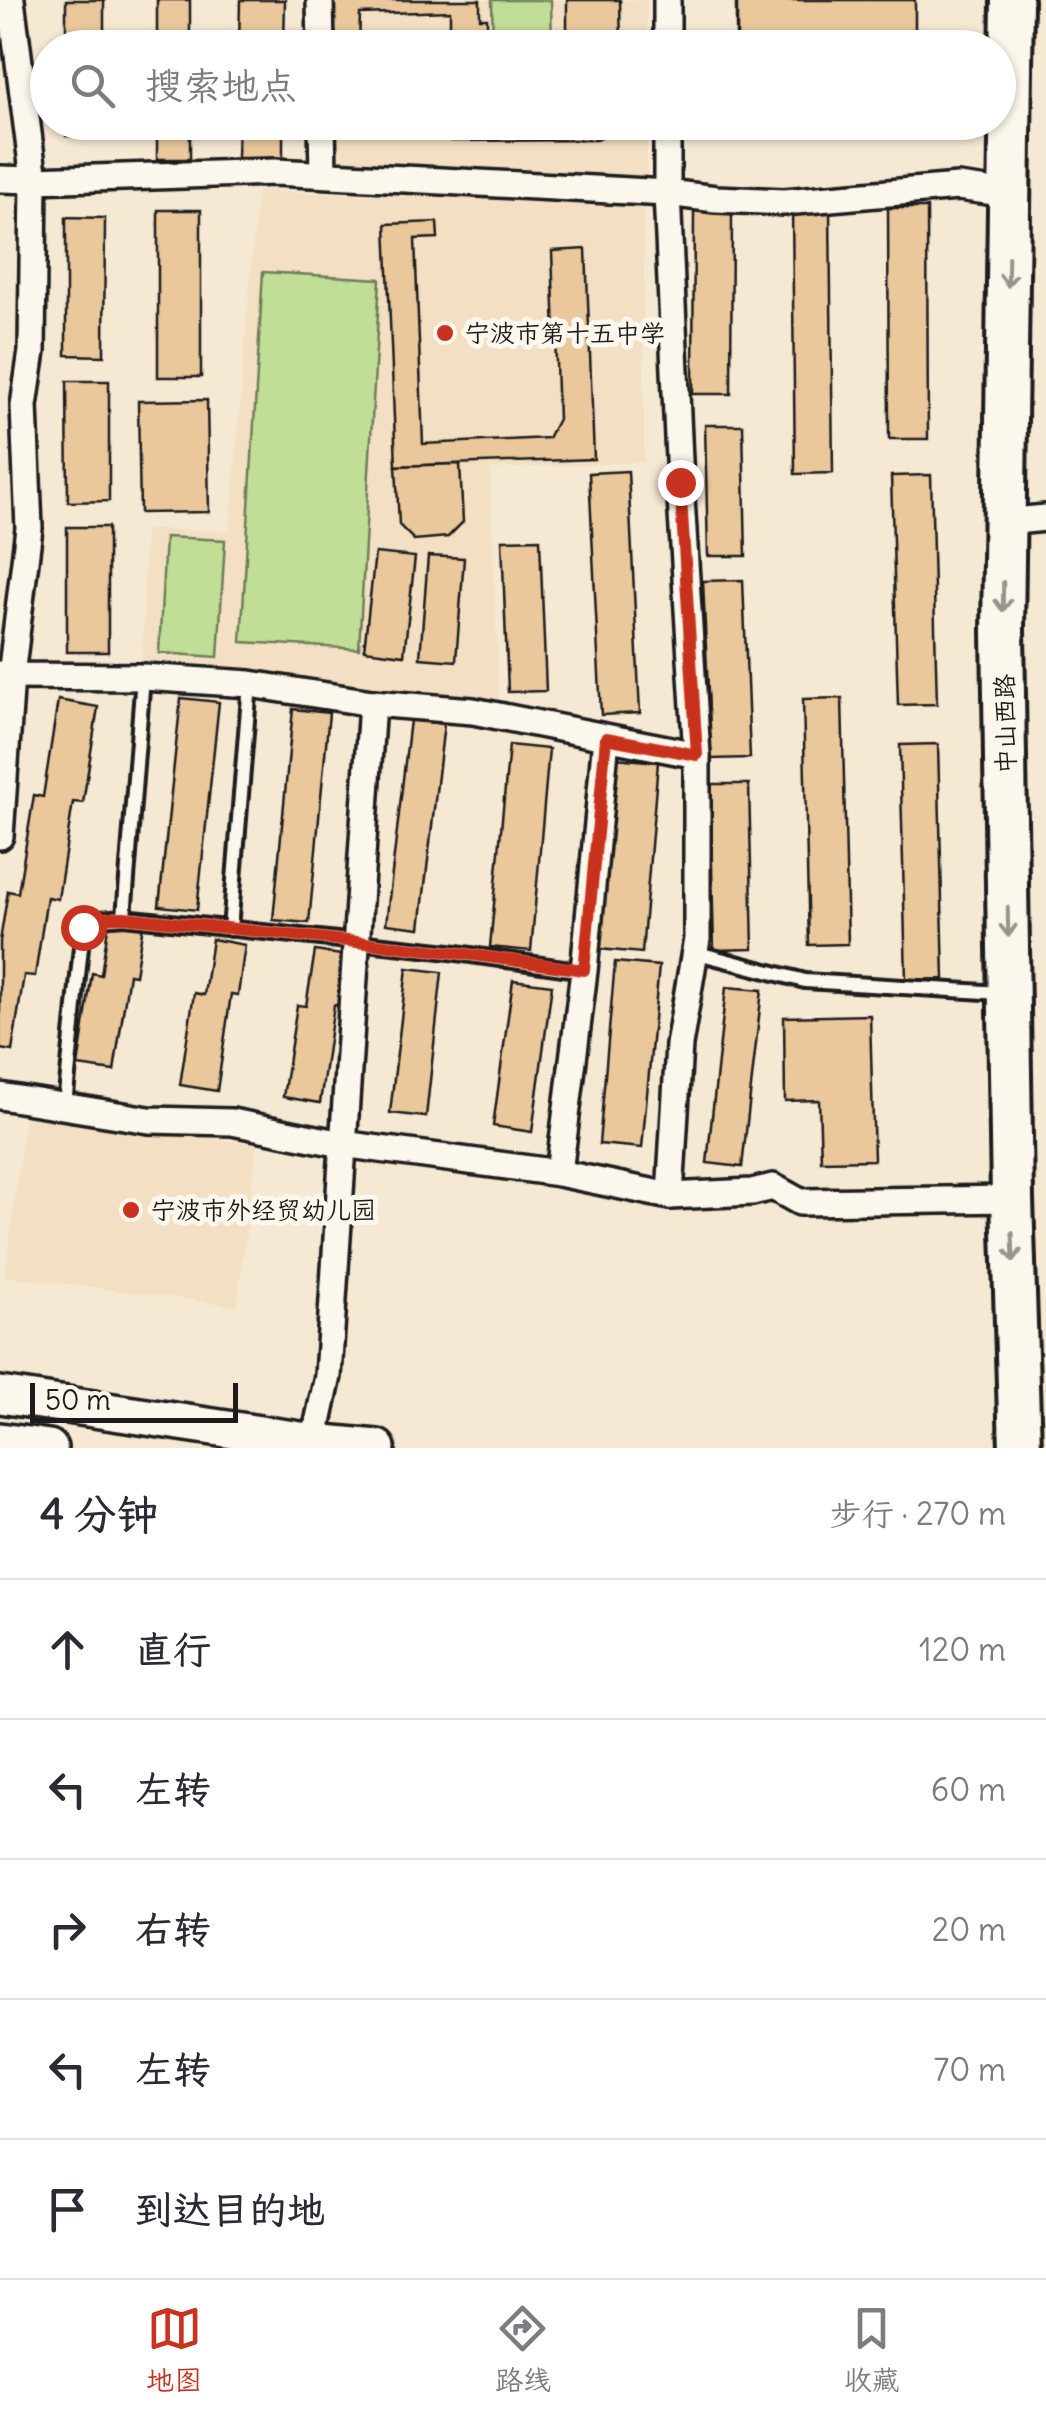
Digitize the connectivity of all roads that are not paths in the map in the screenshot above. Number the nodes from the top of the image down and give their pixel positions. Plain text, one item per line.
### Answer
1 (11, 0) edge
2 (320, 0) edge
3 (667, 0) edge
4 (1012, 0) edge
5 (321, 30) edge
6 (667, 30) edge
7 (1012, 30) edge
8 (322, 140) edge
9 (667, 140) edge
10 (1010, 140) edge
11 (323, 174) junction
12 (0, 178) edge
13 (34, 180) junction
14 (667, 193) junction
15 (1009, 194) junction
16 (1046, 518) edge
17 (1004, 522) junction
18 (5, 675) edge
19 (144, 677) junction
20 (250, 684) junction
21 (372, 703) junction
22 (606, 738) junction
23 (697, 755) junction
24 (0, 836) edge
25 (124, 917) junction
26 (230, 929) junction
27 (356, 942) junction
28 (694, 952) junction
29 (584, 970) junction
30 (1009, 993) junction
31 (0, 1096) edge
32 (64, 1105) junction
33 (342, 1144) junction
34 (559, 1173) junction
35 (670, 1196) junction
36 (1012, 1199) junction
37 (0, 1395) edge
38 (0, 1441) edge
39 (314, 1442) junction
40 (49, 1448) edge
41 (376, 1448) edge
42 (1020, 1448) edge

1 - 13 street
2 - 5 street
3 - 6 street
4 - 7 main road, 中山西路
8 - 11 street
9 - 14 street
10 - 15 main road, 中山西路
11 - 13 street
11 - 14 street
12 - 13 street
13 - 18 street
14 - 15 street
14 - 23 street
15 -> 17 main road, 中山西路
16 - 17 street
17 -> 30 main road, 中山西路
18 - 19 street
18 - 24 street
19 - 20 street
19 - 25 lane
20 - 21 street
20 - 26 lane
21 - 22 street
21 - 27 street
22 - 23 street
22 - 29 street
23 - 28 street
25 - 26 lane
25 - 32 lane
26 - 27 lane
27 - 29 lane
27 - 33 street
28 - 30 lane
28 - 35 street
29 - 34 street
30 - 36 main road, 中山西路
31 - 32 street
32 - 33 street
33 - 34 street
33 - 39 street
34 - 35 street
35 - 36 street
36 -> 42 main road, 中山西路
37 - 39 main road
38 - 40 main road
39 - 41 main road

